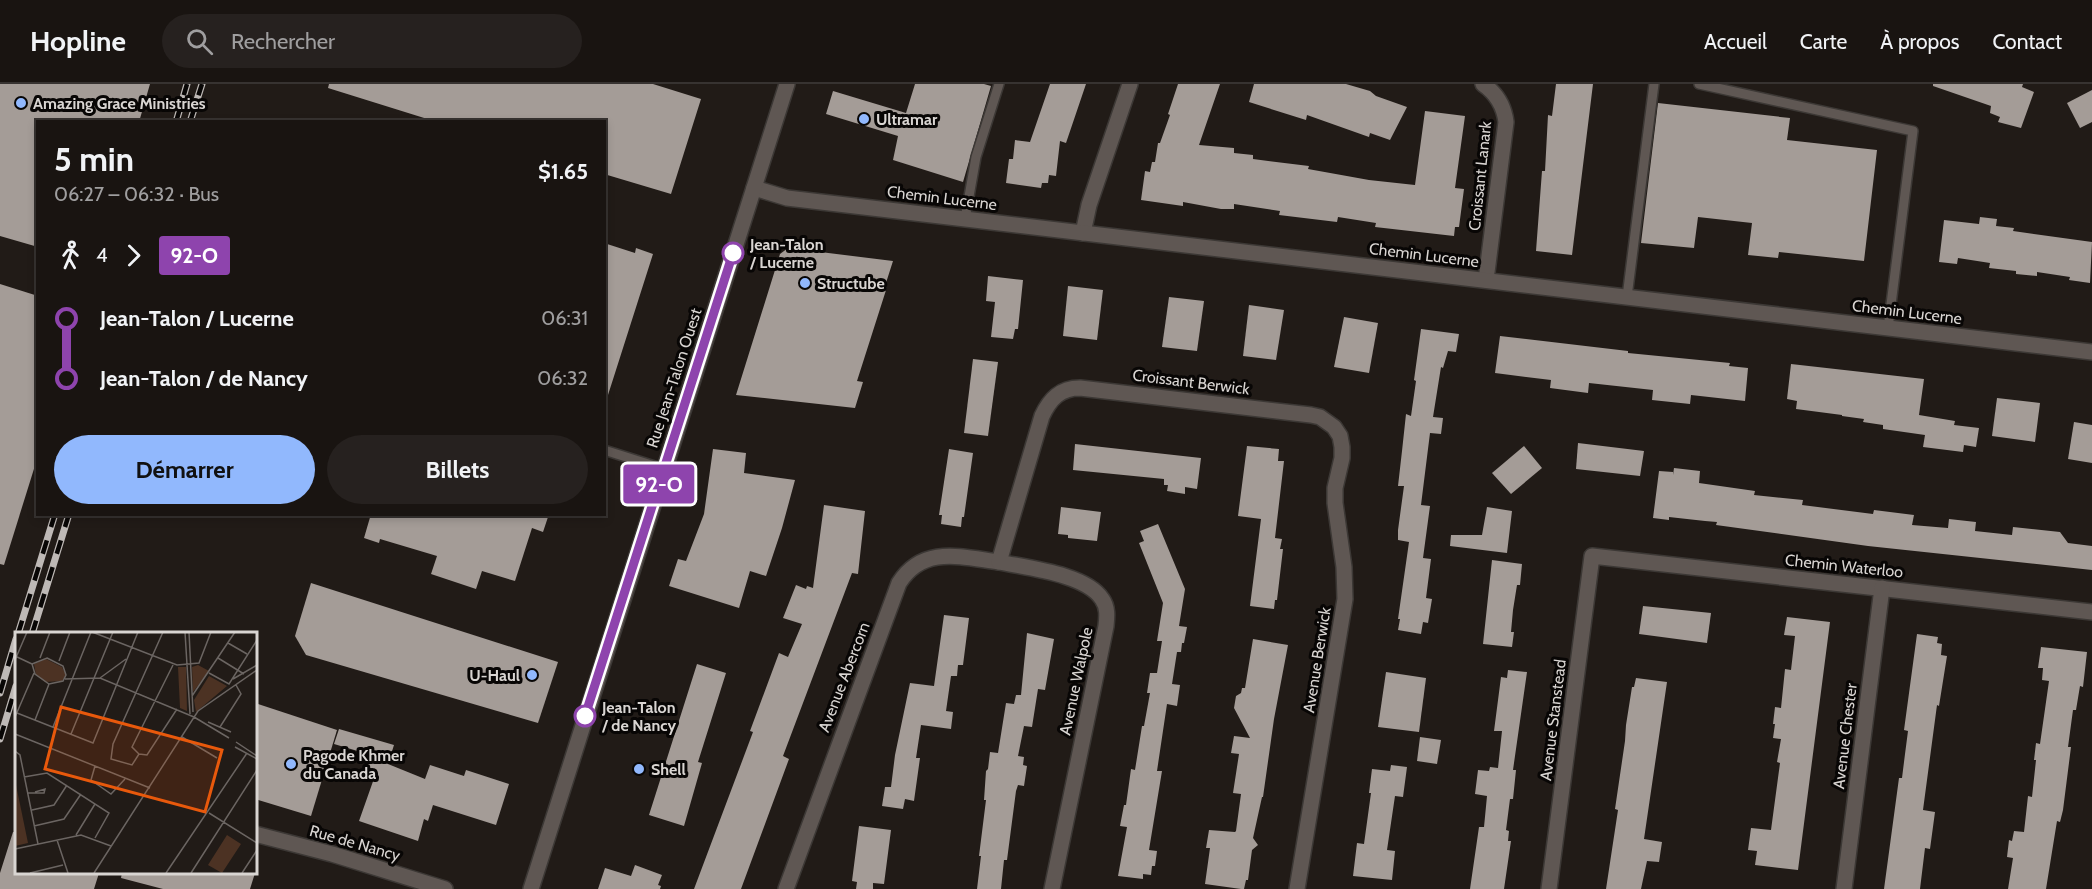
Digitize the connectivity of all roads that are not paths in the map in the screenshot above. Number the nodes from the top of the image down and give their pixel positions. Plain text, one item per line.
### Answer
1 (787, 84) edge
2 (999, 84) edge
3 (1130, 84) edge
4 (1483, 84) edge
5 (1654, 84) edge
6 (1699, 84) edge
7 (754, 188) junction
8 (964, 219) junction
9 (1083, 233) junction
10 (1486, 280) junction
11 (1627, 297) junction
12 (1888, 328) junction
13 (2092, 352) edge
14 (1340, 436) joint
15 (606, 451) edge
16 (664, 469) junction
17 (1592, 556) joint
18 (999, 562) junction
19 (1882, 588) junction
20 (2092, 612) edge
21 (256, 834) edge
22 (445, 889) edge
23 (531, 889) edge
24 (786, 889) edge
25 (1052, 889) edge
26 (1297, 889) edge
27 (1549, 889) edge
28 (1844, 889) edge

1 - 7 street, Rue Jean-Talon Ouest
2 - 8 lane
3 - 9 street
4 - 10 street, Croissant Lanark
5 - 11 lane
6 - 12 lane
7 - 8 street, Chemin Lucerne
7 - 16 street, Rue Jean-Talon Ouest
8 - 9 street, Chemin Lucerne
9 - 10 street, Chemin Lucerne
10 - 11 street, Chemin Lucerne
11 - 12 street, Chemin Lucerne
12 - 13 street, Chemin Lucerne
14 - 18 street, Croissant Berwick
14 - 26 street, Avenue Berwick
15 - 16 lane
16 - 23 street, Rue Jean-Talon Ouest
17 - 19 street, Chemin Waterloo
17 - 27 street, Avenue Stanstead
18 - 24 street, Avenue Abercorn
18 - 25 street, Avenue Walpole
19 - 20 street, Chemin Waterloo
19 - 28 street, Avenue Chester
21 - 22 street, Rue de Nancy

